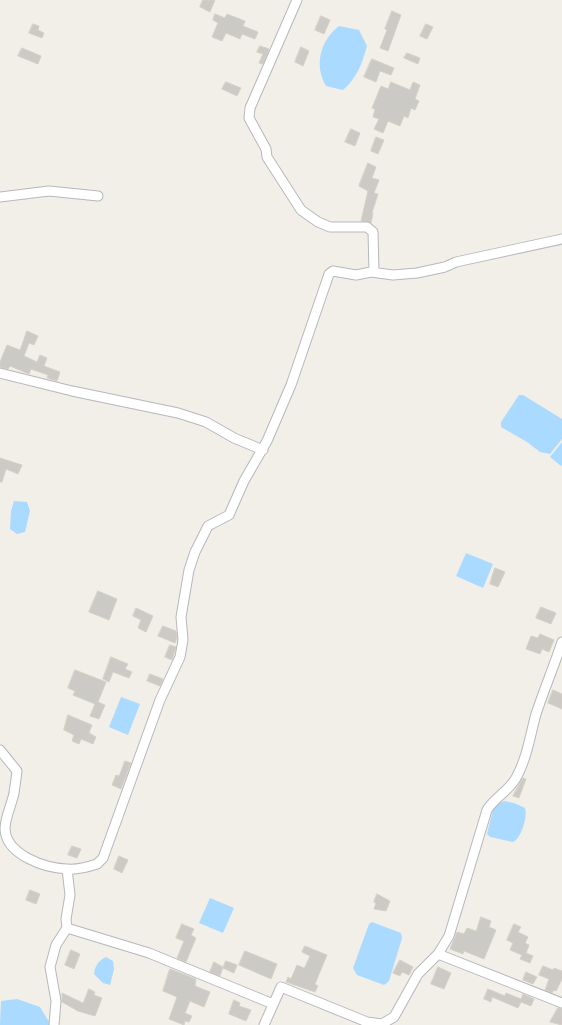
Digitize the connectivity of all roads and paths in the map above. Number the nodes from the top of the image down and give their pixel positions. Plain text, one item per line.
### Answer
1 (297, 0) edge
2 (98, 196) dead end
3 (0, 197) edge
4 (562, 239) edge
5 (374, 272) junction
6 (0, 373) edge
7 (263, 450) junction
8 (562, 642) edge
9 (0, 750) edge
10 (3, 837) edge
11 (68, 869) junction
12 (67, 928) junction
13 (438, 954) junction
14 (562, 1003) edge
15 (273, 1004) junction
16 (54, 1025) edge
17 (264, 1025) edge

1 - 5 street
2 - 3 street
4 - 5 street
5 - 7 street
6 - 7 street
7 - 11 street
8 - 13 street
9 - 10 street
10 - 11 street
11 - 12 street
12 - 15 street
12 - 16 street
13 - 14 street
13 - 15 street
15 - 17 street

